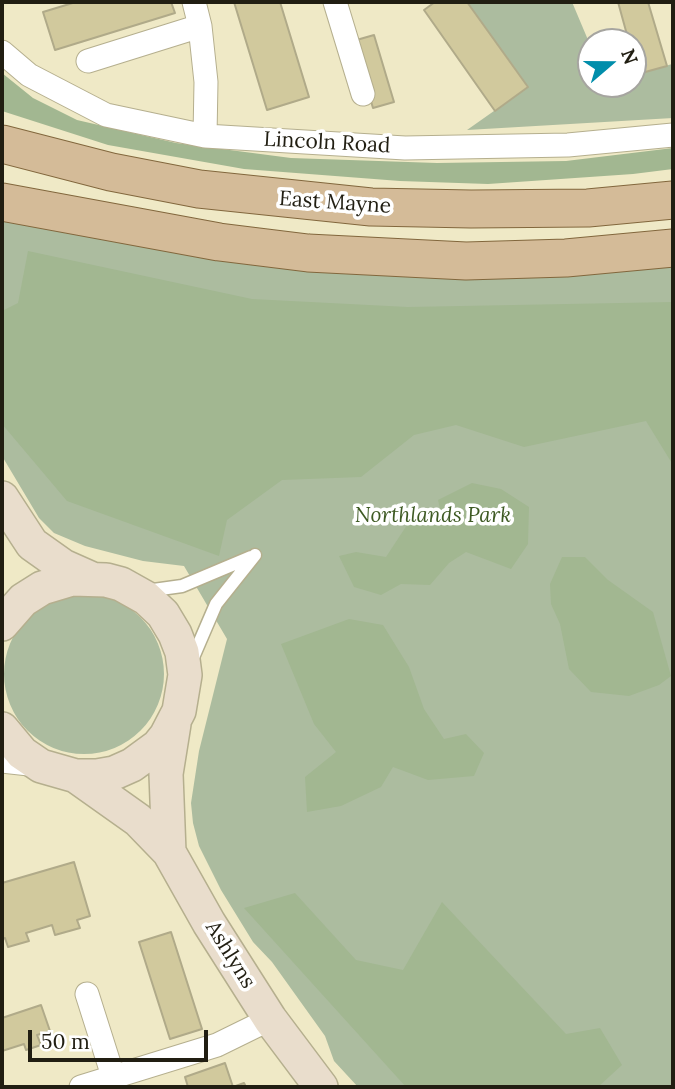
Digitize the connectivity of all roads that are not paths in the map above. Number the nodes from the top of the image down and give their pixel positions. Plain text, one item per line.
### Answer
1 (194, 2) edge
2 (335, 2) edge
3 (201, 26) junction
4 (2, 52) edge
5 (88, 61) dead end
6 (363, 94) dead end
7 (673, 135) edge
8 (205, 136) junction
9 (2, 144) edge
10 (673, 200) edge
11 (2, 202) edge
12 (673, 248) edge
13 (2, 498) edge
14 (90, 578) junction
15 (136, 592) junction
16 (2, 624) edge
17 (186, 675) junction
18 (174, 724) junction
19 (2, 729) edge
20 (2, 761) edge
21 (41, 766) junction
22 (76, 776) junction
23 (169, 852) junction
24 (87, 994) dead end
25 (270, 1019) junction
26 (113, 1076) junction
27 (81, 1087) edge
28 (321, 1087) edge

1 - 3 street
2 - 6 street
3 - 5 street
3 - 8 street
4 - 8 street, Lincoln Road
7 - 8 street, Lincoln Road
9 - 10 main road, East Mayne
11 - 12 main road
13 - 14 street
14 - 15 street
14 - 16 street
15 - 17 street
15 - 17 lane
17 - 18 street, Ashlyns
18 - 22 street
18 - 23 street, Ashlyns
19 - 21 street
20 - 21 street
21 - 22 street
22 - 23 street, Ashlyns
23 - 25 street, Ashlyns
24 - 26 street
25 - 26 street
25 - 28 street, Ashlyns
26 - 27 street

